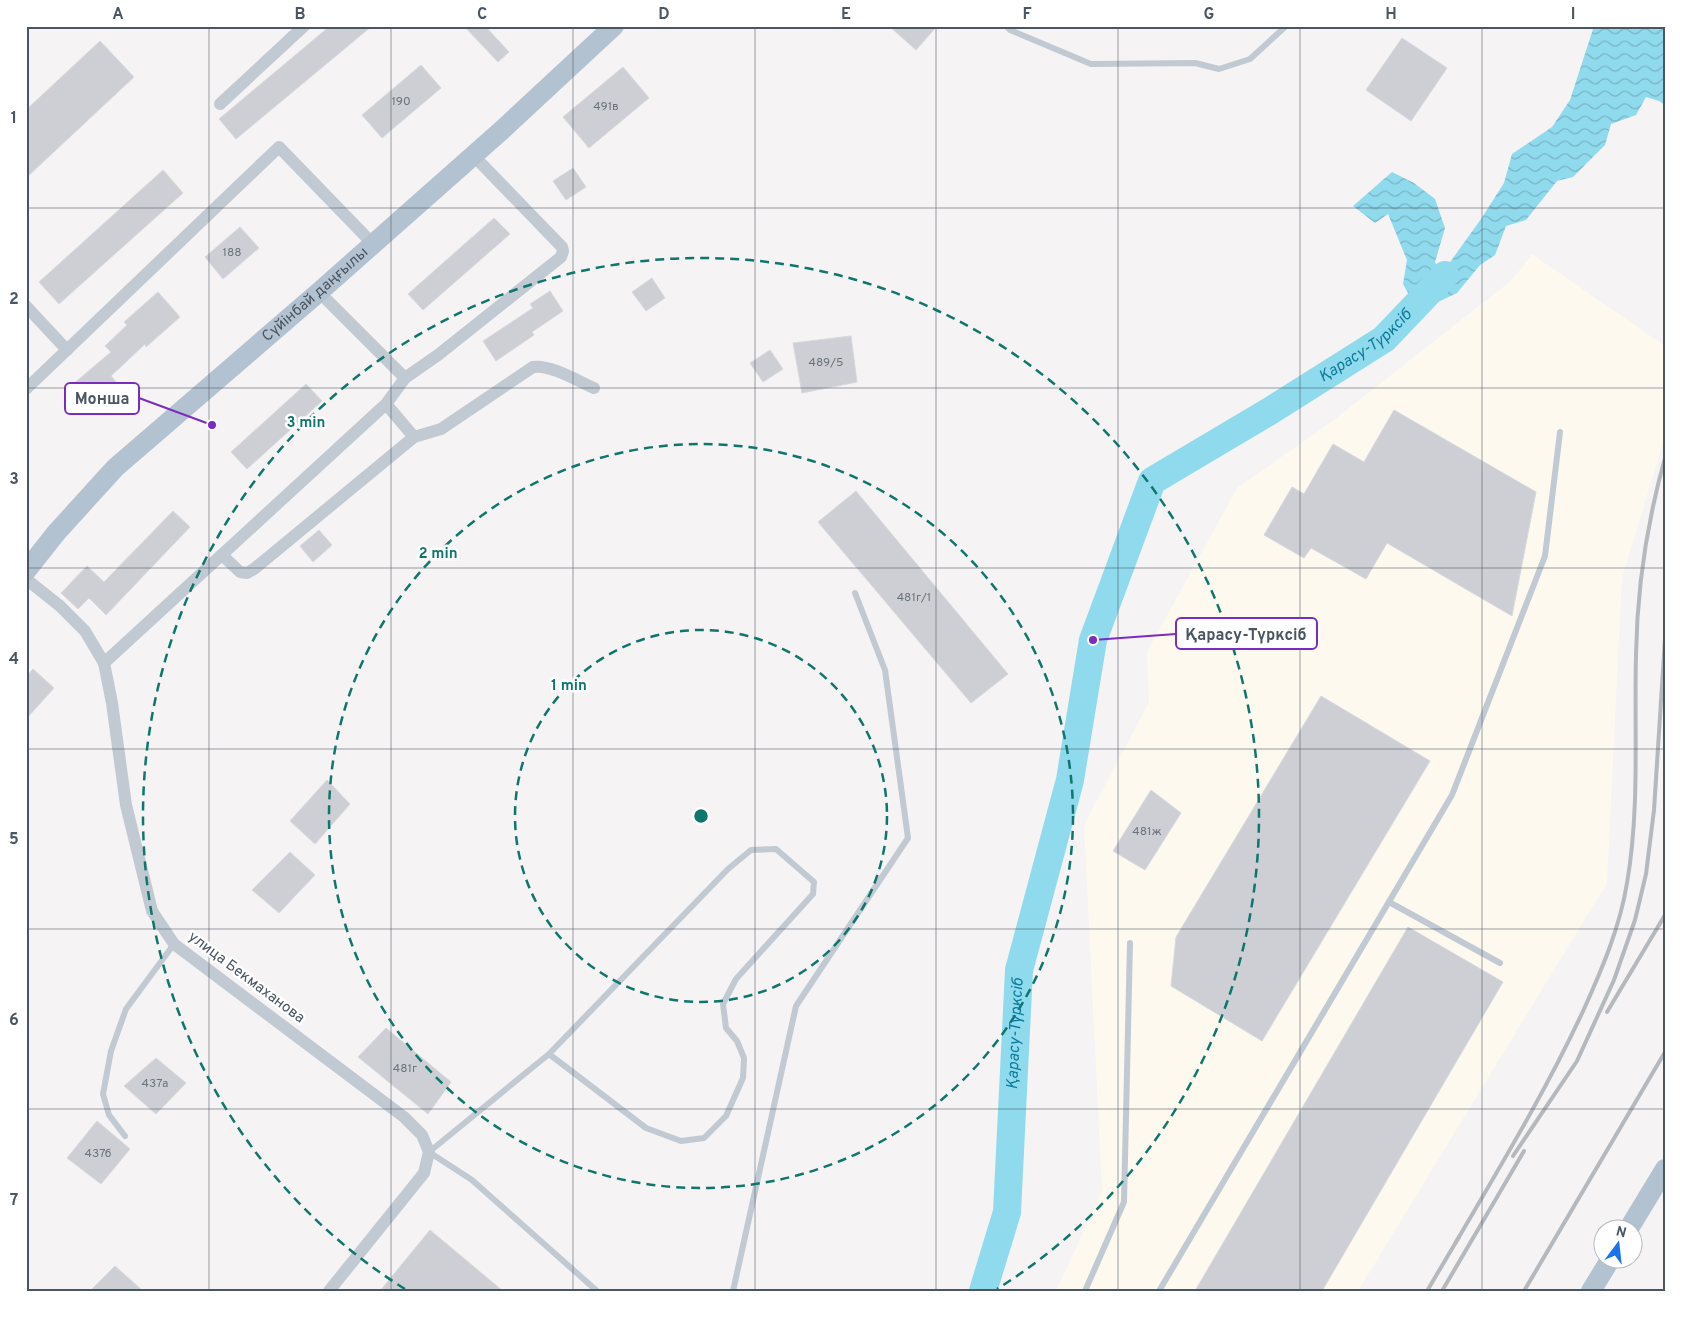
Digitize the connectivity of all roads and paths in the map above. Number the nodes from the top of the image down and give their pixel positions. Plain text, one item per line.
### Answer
1 (304, 26) edge
2 (1006, 26) edge
3 (1286, 26) edge
4 (605, 29) edge
5 (220, 104) dead end
6 (473, 155) junction
7 (372, 243) junction
8 (319, 292) junction
9 (26, 306) edge
10 (67, 350) junction
11 (405, 378) junction
12 (594, 388) dead end
13 (26, 389) edge
14 (386, 404) junction
15 (1560, 432) dead end
16 (414, 437) junction
17 (222, 554) junction
18 (26, 571) edge
19 (26, 579) edge
20 (855, 592) dead end
21 (104, 663) junction
22 (1389, 902) junction
23 (1130, 943) dead end
24 (174, 944) junction
25 (1500, 963) dead end
26 (549, 1054) junction
27 (125, 1136) dead end
28 (429, 1152) junction
29 (1665, 1169) edge
30 (1634, 1220) edge
31 (1604, 1270) edge
32 (330, 1291) edge
33 (597, 1291) edge
34 (732, 1291) edge
35 (1085, 1291) edge
36 (1159, 1291) edge
37 (1591, 1291) edge

1 - 5 street
2 - 3 lane
4 - 6 main road, Сүйінбай даңғылы
6 - 7 main road, Сүйінбай даңғылы
6 - 11 street
7 - 8 main road, Сүйінбай даңғылы
7 - 10 street
8 - 11 street
8 - 18 main road, Сүйінбай даңғылы
9 - 10 street
10 - 13 street
11 - 14 street
12 - 16 street
14 - 16 street
14 - 17 street
15 - 22 lane
16 - 17 street
17 - 21 street
19 - 21 street, улица Бекмаханова
20 - 34 lane
21 - 24 street, улица Бекмаханова
22 - 25 lane
22 - 36 lane
23 - 35 lane
24 - 27 lane
24 - 28 street, улица Бекмаханова
26 - 26 lane
26 - 28 lane
28 - 32 street
28 - 33 lane
29 - 30 main road
31 - 37 main road

